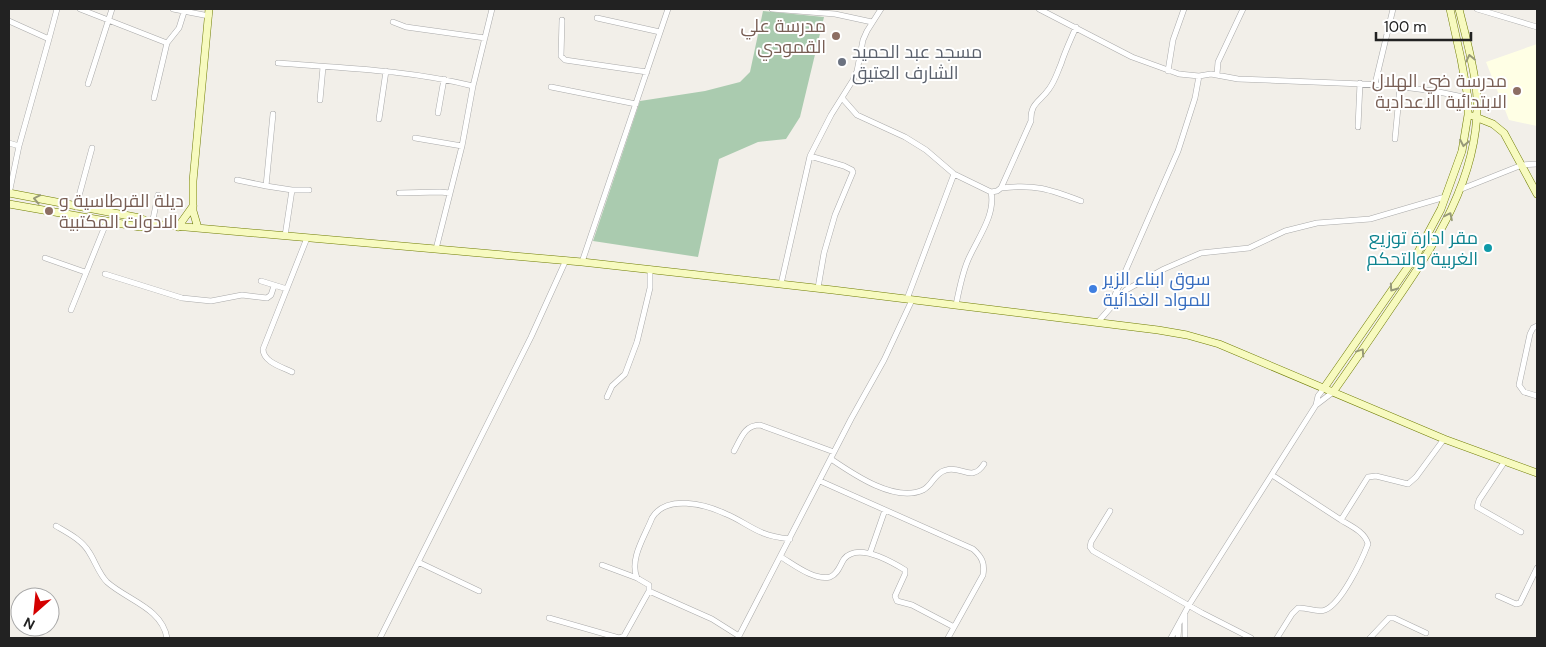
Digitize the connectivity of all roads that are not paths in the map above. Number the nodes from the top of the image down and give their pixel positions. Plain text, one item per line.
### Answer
1 (58, 9) edge
2 (80, 9) edge
3 (112, 9) edge
4 (173, 9) edge
5 (492, 9) edge
6 (668, 9) edge
7 (772, 9) edge
8 (881, 9) edge
9 (1039, 9) edge
10 (1184, 9) edge
11 (1243, 9) edge
12 (1394, 9) edge
13 (1450, 9) edge
14 (1459, 9) edge
15 (1476, 9) edge
16 (184, 12) junction
17 (209, 12) edge
18 (597, 18) dead end
19 (108, 20) junction
20 (562, 20) dead end
21 (9, 21) edge
22 (393, 22) dead end
23 (872, 22) junction
24 (1076, 27) junction
25 (1537, 27) edge
26 (660, 32) junction
27 (485, 38) junction
28 (49, 39) junction
29 (168, 43) junction
30 (278, 63) dead end
31 (324, 67) junction
32 (386, 71) junction
33 (1168, 71) junction
34 (647, 72) junction
35 (1217, 74) junction
36 (1199, 76) junction
37 (444, 79) junction
38 (1360, 83) junction
39 (88, 84) dead end
40 (1375, 84) junction
41 (473, 86) junction
42 (1400, 86) junction
43 (551, 87) dead end
44 (1476, 87) junction
45 (1466, 88) junction
46 (154, 98) dead end
47 (842, 98) junction
48 (1468, 98) junction
49 (320, 100) dead end
50 (636, 104) junction
51 (438, 113) dead end
52 (273, 114) dead end
53 (1468, 115) junction
54 (1476, 117) junction
55 (379, 119) dead end
56 (1358, 127) dead end
57 (415, 138) dead end
58 (1396, 140) dead end
59 (9, 143) edge
60 (19, 146) junction
61 (462, 146) junction
62 (92, 148) dead end
63 (810, 156) junction
64 (1537, 164) edge
65 (1522, 165) junction
66 (954, 174) junction
67 (237, 180) dead end
68 (266, 186) junction
69 (1001, 188) junction
70 (292, 190) junction
71 (309, 190) dead end
72 (1459, 190) junction
73 (990, 192) junction
74 (399, 193) dead end
75 (450, 193) junction
76 (9, 194) edge
77 (1537, 194) edge
78 (158, 196) dead end
79 (1446, 197) junction
80 (1081, 201) dead end
81 (9, 204) edge
82 (193, 205) junction
83 (76, 207) junction
84 (107, 221) junction
85 (152, 224) junction
86 (178, 226) junction
87 (198, 228) junction
88 (286, 236) junction
89 (307, 238) junction
90 (436, 249) junction
91 (45, 258) dead end
92 (566, 260) junction
93 (582, 262) junction
94 (650, 269) junction
95 (85, 272) junction
96 (105, 274) dead end
97 (261, 281) dead end
98 (781, 284) junction
99 (274, 286) junction
100 (818, 288) junction
101 (287, 289) junction
102 (910, 299) junction
103 (956, 305) junction
104 (1109, 309) junction
105 (71, 310) dead end
106 (1098, 322) junction
107 (1537, 326) edge
108 (292, 372) dead end
109 (1324, 388) junction
110 (1333, 392) junction
111 (1537, 396) edge
112 (608, 397) dead end
113 (1316, 405) junction
114 (1444, 439) junction
115 (734, 451) dead end
116 (834, 452) junction
117 (830, 459) junction
118 (1505, 461) junction
119 (984, 464) dead end
120 (1537, 473) edge
121 (1272, 475) junction
122 (820, 481) junction
123 (885, 510) junction
124 (1110, 511) dead end
125 (1341, 520) junction
126 (56, 526) dead end
127 (1521, 532) dead end
128 (790, 539) junction
129 (870, 553) junction
130 (781, 557) junction
131 (418, 562) junction
132 (602, 565) dead end
133 (1537, 568) edge
134 (636, 578) junction
135 (649, 591) junction
136 (479, 592) dead end
137 (1498, 596) dead end
138 (1189, 605) junction
139 (1185, 612) junction
140 (549, 618) dead end
141 (1179, 621) junction
142 (954, 627) junction
143 (1426, 633) dead end
144 (739, 637) edge
145 (167, 638) edge
146 (380, 638) edge
147 (948, 638) edge
148 (1171, 638) edge
149 (1178, 638) edge
150 (1185, 638) edge
151 (1251, 638) edge
152 (1277, 638) edge
153 (1370, 638) edge

1 - 28 street
2 - 19 street
3 - 19 street
4 - 16 street
5 - 27 street
6 - 26 street
7 - 23 street
8 - 23 street
9 - 24 street
10 - 33 street
11 - 35 street
12 - 40 street
13 - 45 main road
44 -> 14 main road
15 - 25 street
16 - 17 street
16 - 29 street
17 - 82 main road
18 - 26 street
19 - 29 street
19 - 39 street
20 - 34 street
21 - 28 street
22 - 27 street
23 - 47 street
24 - 33 street
24 - 69 street
26 - 34 street
27 - 41 street
28 - 60 street
29 - 46 street
30 - 31 street
31 - 32 street
31 - 49 street
32 - 37 street
32 - 55 street
33 - 36 street
34 - 50 street
35 - 36 street
35 - 38 street
36 - 104 street
37 - 41 street
37 - 51 street
38 - 40 street
38 - 56 street
40 - 42 street
41 - 61 street
42 - 48 street
42 - 58 street
43 - 50 street
44 - 45 main road
44 - 54 main road
45 - 48 main road
47 - 63 street
47 - 66 street
48 - 53 main road
50 - 93 street
52 - 68 street
53 - 54 main road
53 -> 79 main road
54 - 65 main road
54 - 72 main road
57 - 61 street
59 - 60 street
60 - 76 street
61 - 75 street
62 - 83 street
63 - 98 street
63 - 100 street
64 - 65 street
65 - 72 street
65 - 77 main road
66 - 73 street
66 - 102 street
67 - 68 street
68 - 70 street
69 - 73 street
69 - 80 street
70 - 71 street
70 - 88 street
110 -> 72 main road
73 - 103 street
74 - 75 street
75 - 90 street
83 -> 76 main road
78 - 85 street
79 - 104 street
79 -> 109 main road
81 - 84 main road
82 - 86 main road
82 - 87 main road
83 - 85 main road
84 - 85 main road
84 - 95 street
85 - 86 main road
86 - 87 main road
87 - 88 main road
88 - 89 main road
89 - 90 main road
89 - 101 street
90 - 92 main road
91 - 95 street
92 - 93 main road
92 - 131 street
93 - 94 main road
94 - 98 main road
94 - 112 street
95 - 105 street
96 - 99 street
97 - 99 street
98 - 100 main road
99 - 101 street
100 - 102 main road
101 - 108 street
102 - 103 main road
102 - 116 street
103 - 106 main road
104 - 106 street
106 - 109 main road
107 - 111 street
109 - 110 main road
109 - 113 street
110 - 113 street
110 - 114 main road
113 - 121 street
114 - 118 main road
114 - 125 street
115 - 116 street
116 - 117 street
117 - 119 street
117 - 122 street
118 - 120 main road
118 - 127 street
121 - 125 street
121 - 138 street
122 - 123 street
122 - 128 street
123 - 129 street
123 - 142 street
124 - 138 street
125 - 152 street
126 - 145 street
128 - 130 street
128 - 134 street
129 - 130 street
129 - 142 street
130 - 144 street
131 - 136 street
131 - 146 street
132 - 134 street
133 - 137 street
134 - 135 street
135 - 140 street
135 - 144 street
138 - 139 street
138 - 151 street
139 - 141 street
139 - 150 street
141 - 148 street
141 - 149 street
142 - 147 street
143 - 153 street

